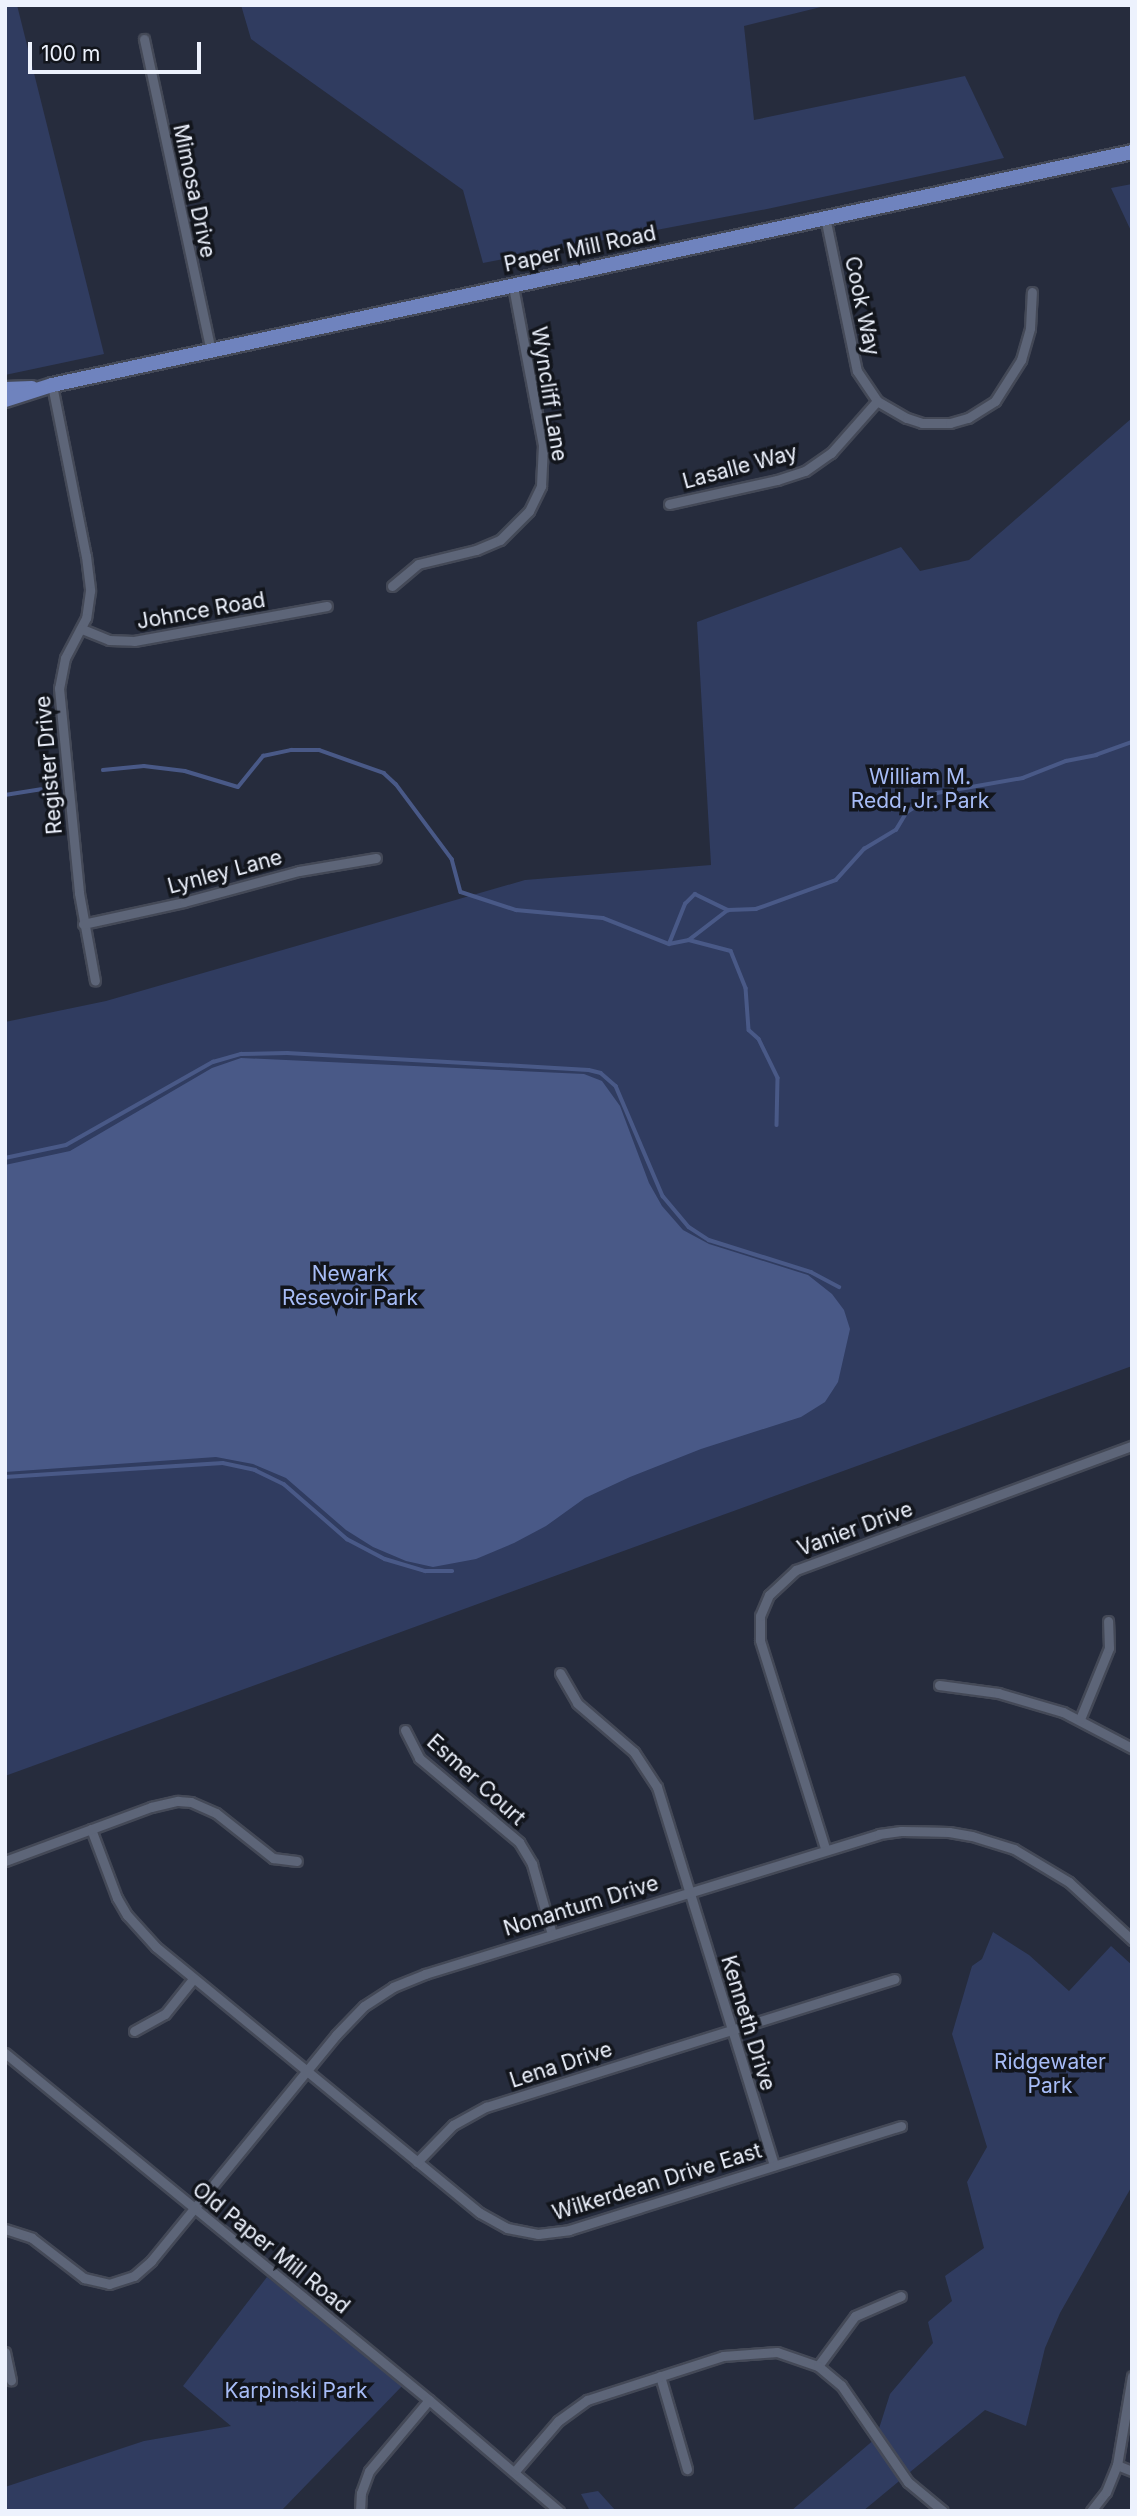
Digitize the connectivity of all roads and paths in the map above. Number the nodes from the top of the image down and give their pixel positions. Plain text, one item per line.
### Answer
1 (144, 39) dead end
2 (1132, 152) edge
3 (825, 217) junction
4 (513, 286) junction
5 (1032, 292) dead end
6 (211, 351) junction
7 (44, 387) junction
8 (5, 389) edge
9 (5, 400) edge
10 (877, 401) junction
11 (669, 504) dead end
12 (391, 586) dead end
13 (327, 606) dead end
14 (82, 629) junction
15 (376, 858) dead end
16 (83, 924) junction
17 (95, 981) dead end
18 (1132, 1446) edge
19 (1108, 1621) dead end
20 (560, 1673) dead end
21 (939, 1685) dead end
22 (1080, 1719) junction
23 (405, 1730) dead end
24 (1132, 1748) edge
25 (91, 1829) junction
26 (825, 1848) junction
27 (5, 1860) edge
28 (297, 1861) dead end
29 (689, 1891) junction
30 (552, 1934) junction
31 (1132, 1940) edge
32 (193, 1979) junction
33 (894, 1979) dead end
34 (732, 2029) junction
35 (134, 2031) dead end
36 (5, 2053) edge
37 (306, 2070) junction
38 (901, 2126) dead end
39 (417, 2162) junction
40 (774, 2165) junction
41 (194, 2208) junction
42 (5, 2229) edge
43 (901, 2296) dead end
44 (5, 2352) edge
45 (818, 2366) junction
46 (660, 2376) junction
47 (1132, 2376) edge
48 (11, 2380) dead end
49 (429, 2400) junction
50 (1117, 2465) junction
51 (687, 2469) dead end
52 (514, 2471) junction
53 (1132, 2471) edge
54 (360, 2511) edge
55 (559, 2511) edge
56 (943, 2511) edge
57 (1091, 2511) edge

1 - 6 street, Mimosa Drive
2 - 3 main road, Paper Mill Road
3 - 4 main road, Paper Mill Road
3 - 10 street, Cook Way
4 - 6 main road, Paper Mill Road
4 - 12 street, Wyncliff Lane
5 - 10 street, Cook Way
6 - 7 main road, Paper Mill Road
7 - 8 main road, Paper Mill Road
7 - 9 main road, Paper Mill Road
7 - 14 street, Register Drive
10 - 11 street, Lasalle Way
13 - 14 street, Johnce Road
14 - 16 street, Register Drive
15 - 16 street, Lynley Lane
16 - 17 street, Register Drive
18 - 26 street, Vanier Drive
19 - 22 street
20 - 29 street, Kenneth Drive
21 - 22 street
22 - 24 street
23 - 30 street, Esmer Court
25 - 27 street
25 - 28 street
25 - 32 street, Wilkerdean Drive East
26 - 29 street, Nonantum Drive
26 - 31 street, Nonantum Drive
29 - 30 street, Nonantum Drive
29 - 34 street, Kenneth Drive
30 - 37 street, Nonantum Drive
32 - 35 street
32 - 37 street, Wilkerdean Drive East
33 - 34 street, Lena Drive
34 - 39 street, Lena Drive
34 - 40 street, Kenneth Drive
36 - 41 street, Old Paper Mill Road
37 - 39 street, Wilkerdean Drive East
37 - 41 street, Nonantum Drive
38 - 40 street, Wilkerdean Drive East
39 - 40 street, Wilkerdean Drive East
41 - 42 street, Nonantum Drive
41 - 49 street, Old Paper Mill Road
43 - 45 street
44 - 48 street
45 - 46 street
45 - 56 street
46 - 51 street
46 - 52 street
47 - 50 street
49 - 52 street, Old Paper Mill Road
49 - 54 street
50 - 53 street
50 - 57 street
52 - 55 street, Old Paper Mill Road

